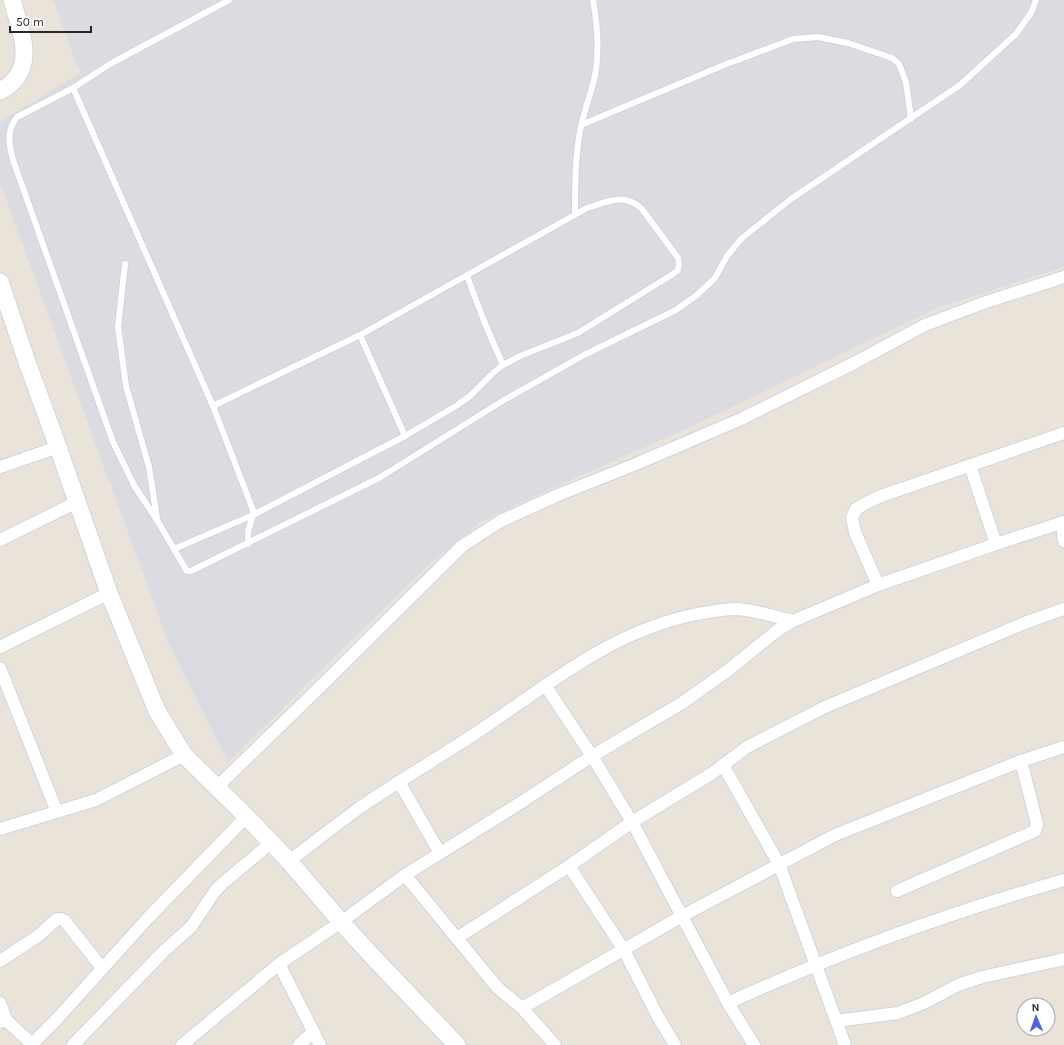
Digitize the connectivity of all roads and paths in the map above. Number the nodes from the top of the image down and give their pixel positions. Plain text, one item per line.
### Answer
1 (12, 0) edge
2 (229, 0) edge
3 (593, 0) edge
4 (1036, 0) edge
5 (73, 88) junction
6 (0, 91) edge
7 (911, 119) junction
8 (581, 125) junction
9 (575, 214) junction
10 (125, 264) dead end
11 (467, 276) junction
12 (1064, 277) edge
13 (0, 282) edge
14 (360, 335) junction
15 (503, 364) junction
16 (213, 406) junction
17 (1064, 433) edge
18 (406, 436) junction
19 (58, 447) junction
20 (970, 465) junction
21 (0, 467) edge
22 (77, 502) junction
23 (253, 515) junction
24 (158, 520) junction
25 (1063, 522) edge
26 (0, 540) edge
27 (1064, 541) edge
28 (248, 544) junction
29 (996, 544) junction
30 (174, 550) junction
31 (878, 585) junction
32 (109, 593) junction
33 (1064, 609) edge
34 (793, 621) junction
35 (0, 647) edge
36 (0, 668) edge
37 (545, 685) junction
38 (1064, 747) edge
39 (184, 755) junction
40 (592, 756) junction
41 (1021, 761) junction
42 (723, 765) junction
43 (399, 782) junction
44 (216, 786) junction
45 (57, 812) junction
46 (632, 822) junction
47 (0, 830) edge
48 (259, 830) junction
49 (440, 853) junction
50 (289, 861) junction
51 (778, 864) junction
52 (569, 866) junction
53 (405, 875) junction
54 (1064, 880) edge
55 (897, 891) dead end
56 (682, 916) junction
57 (341, 922) junction
58 (457, 938) junction
59 (624, 950) junction
60 (1064, 959) edge
61 (0, 961) edge
62 (279, 964) junction
63 (815, 964) junction
64 (102, 968) junction
65 (0, 1003) edge
66 (728, 1003) junction
67 (522, 1008) junction
68 (3, 1021) edge
69 (836, 1021) junction
70 (313, 1032) junction
71 (31, 1045) edge
72 (73, 1045) edge
73 (182, 1045) edge
74 (299, 1045) edge
75 (320, 1045) edge
76 (457, 1045) edge
77 (555, 1045) edge
78 (675, 1045) edge
79 (754, 1045) edge
80 (845, 1045) edge

1 - 6 street
2 - 5 lane
3 - 8 lane
4 - 7 lane
5 - 16 lane
5 - 24 lane
7 - 8 lane
7 - 28 lane
8 - 9 lane
9 - 11 lane
9 - 15 lane
10 - 24 lane
11 - 14 lane
11 - 15 lane
12 - 44 street
13 - 19 street
14 - 16 lane
14 - 18 lane
15 - 18 lane
16 - 23 lane
17 - 20 street
18 - 23 lane
19 - 21 street
19 - 22 street
20 - 29 street
20 - 31 street
22 - 26 street
22 - 32 street
23 - 28 lane
23 - 30 lane
24 - 30 lane
25 - 27 street
25 - 29 street
28 - 30 lane
29 - 31 street
31 - 34 street
32 - 35 street
32 - 39 street
33 - 42 street
34 - 37 street
34 - 40 street
36 - 45 street
37 - 40 street
37 - 43 street
38 - 41 street
39 - 44 street
39 - 45 street
40 - 46 street
40 - 49 street
41 - 51 street
41 - 55 street
42 - 46 street
42 - 51 street
43 - 49 street
43 - 50 street
44 - 48 street
45 - 47 street
46 - 52 street
46 - 56 street
48 - 50 street
48 - 64 street
48 - 72 street
49 - 53 street
50 - 57 street
51 - 56 street
51 - 63 street
52 - 58 street
52 - 59 street
53 - 57 street
53 - 58 street
54 - 63 street
56 - 59 street
56 - 66 street
57 - 62 street
57 - 76 street
58 - 67 street
59 - 67 street
59 - 78 street
60 - 69 street
61 - 64 street
62 - 70 street
62 - 73 street
63 - 66 street
63 - 69 street
64 - 71 street
65 - 68 street
66 - 79 street
67 - 77 street
68 - 71 street
69 - 80 street
70 - 74 street
70 - 75 street

